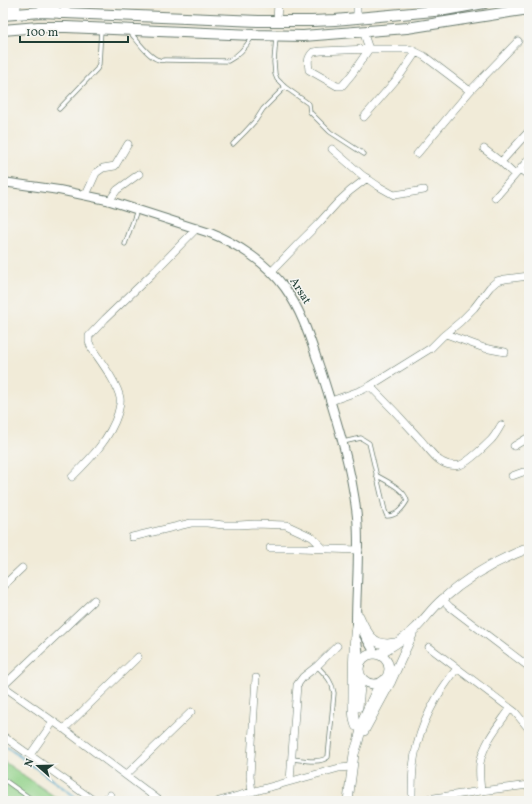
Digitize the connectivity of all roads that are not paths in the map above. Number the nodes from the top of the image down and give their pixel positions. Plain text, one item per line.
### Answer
1 (9, 3) edge
2 (17, 3) edge
3 (41, 3) edge
4 (278, 3) edge
5 (357, 3) edge
6 (484, 3) edge
7 (529, 9) edge
8 (60, 13) junction
9 (7, 15) edge
10 (357, 18) junction
11 (277, 21) junction
12 (3, 23) edge
13 (38, 27) junction
14 (101, 29) junction
15 (3, 30) edge
16 (128, 30) junction
17 (363, 31) junction
18 (253, 36) junction
19 (276, 36) junction
20 (518, 41) dead end
21 (369, 49) junction
22 (416, 52) junction
23 (285, 87) junction
24 (470, 91) junction
25 (59, 109) dead end
26 (364, 117) dead end
27 (529, 131) edge
28 (128, 144) dead end
29 (233, 144) dead end
30 (332, 149) dead end
31 (484, 149) dead end
32 (364, 154) dead end
33 (417, 154) dead end
34 (529, 158) edge
35 (501, 162) junction
36 (520, 169) junction
37 (139, 174) dead end
38 (515, 175) junction
39 (529, 176) edge
40 (367, 178) junction
41 (3, 182) edge
42 (424, 190) dead end
43 (86, 196) junction
44 (495, 198) dead end
45 (109, 200) junction
46 (137, 209) junction
47 (197, 228) junction
48 (125, 244) dead end
49 (271, 272) junction
50 (529, 276) edge
51 (446, 334) junction
52 (505, 352) dead end
53 (370, 386) junction
54 (331, 401) junction
55 (501, 425) dead end
56 (529, 437) edge
57 (342, 442) junction
58 (514, 446) dead end
59 (529, 472) edge
60 (376, 475) junction
61 (512, 476) dead end
62 (72, 477) dead end
63 (132, 537) dead end
64 (270, 548) dead end
65 (323, 548) junction
66 (529, 548) edge
67 (358, 550) junction
68 (22, 568) dead end
69 (3, 586) edge
70 (442, 599) junction
71 (94, 600) dead end
72 (357, 605) junction
73 (359, 616) junction
74 (356, 626) junction
75 (414, 632) junction
76 (400, 641) junction
77 (337, 646) dead end
78 (429, 647) dead end
79 (377, 654) junction
80 (138, 657) dead end
81 (360, 664) junction
82 (317, 666) junction
83 (529, 667) edge
84 (390, 668) junction
85 (457, 668) junction
86 (361, 677) junction
87 (256, 678) dead end
88 (380, 683) junction
89 (3, 686) edge
90 (510, 709) junction
91 (191, 712) dead end
92 (53, 722) junction
93 (356, 726) junction
94 (64, 729) junction
95 (529, 729) edge
96 (3, 736) edge
97 (358, 742) junction
98 (354, 754) junction
99 (30, 755) junction
100 (292, 760) junction
101 (351, 767) junction
102 (126, 776) junction
103 (3, 779) edge
104 (290, 781) junction
105 (529, 785) edge
106 (481, 791) junction
107 (252, 792) junction
108 (110, 795) dead end
109 (34, 801) edge
110 (96, 801) edge
111 (103, 801) edge
112 (160, 801) edge
113 (219, 801) edge
114 (348, 801) edge
115 (413, 801) edge

1 - 9 main road
2 - 9 main road
3 - 8 main road
4 - 11 street
5 - 10 street
6 - 10 main road
7 - 17 main road
8 - 9 main road
8 - 11 main road
9 - 12 main road
9 - 13 main road
10 - 11 main road
13 - 14 main road
13 - 15 main road
14 - 16 main road
14 - 25 lane
16 - 18 main road
16 - 18 lane
17 - 19 main road
17 - 21 street
18 - 19 main road
19 - 23 lane
20 - 24 street
21 - 21 street
21 - 22 street
22 - 24 street
22 - 26 street
23 - 29 lane
23 - 32 lane
24 - 33 street
27 - 35 street
28 - 43 street
30 - 40 street
31 - 35 street
34 - 36 street
35 - 38 street
36 - 38 street
36 - 39 street
37 - 45 street
38 - 44 street
40 - 42 street
40 - 49 street
41 - 43 street, Arsat
43 - 45 street, Arsat
45 - 46 street, Arsat
46 - 47 street, Arsat
46 - 48 lane
47 - 49 street, Arsat
47 - 62 street
49 - 54 street, Arsat
50 - 51 street
51 - 52 street
51 - 53 street
53 - 54 street
53 - 55 street
54 - 57 street, Arsat
56 - 58 street
57 - 60 lane
57 - 67 street, Arsat
59 - 61 street
60 - 60 lane
63 - 65 street
64 - 65 street
65 - 67 street
66 - 70 main road
67 - 72 street, Arsat
68 - 69 street
70 - 75 main road
70 - 83 street
71 - 89 street
72 - 73 street
72 - 74 street
73 - 76 main road
73 - 79 street
74 - 81 street
74 - 93 main road
75 - 76 main road
75 - 84 main road
75 - 97 main road
76 - 79 main road
77 - 82 street
78 - 85 street
79 - 81 main road
79 - 84 main road
80 - 94 street
81 - 86 main road
82 - 100 street
82 - 100 lane
84 - 88 main road
85 - 90 street
85 - 115 street
86 - 88 main road
86 - 93 main road
87 - 107 street
88 - 97 main road
89 - 92 street
90 - 95 street
90 - 106 street
91 - 102 street
92 - 94 street
92 - 99 street
93 - 98 main road
94 - 102 street
96 - 99 street
97 - 98 main road
98 - 101 main road
99 - 110 street
100 - 104 street
101 - 104 street
101 - 114 main road
102 - 112 street
103 - 109 lane
104 - 107 street
105 - 106 street
106 - 115 street
107 - 113 street
108 - 111 street

